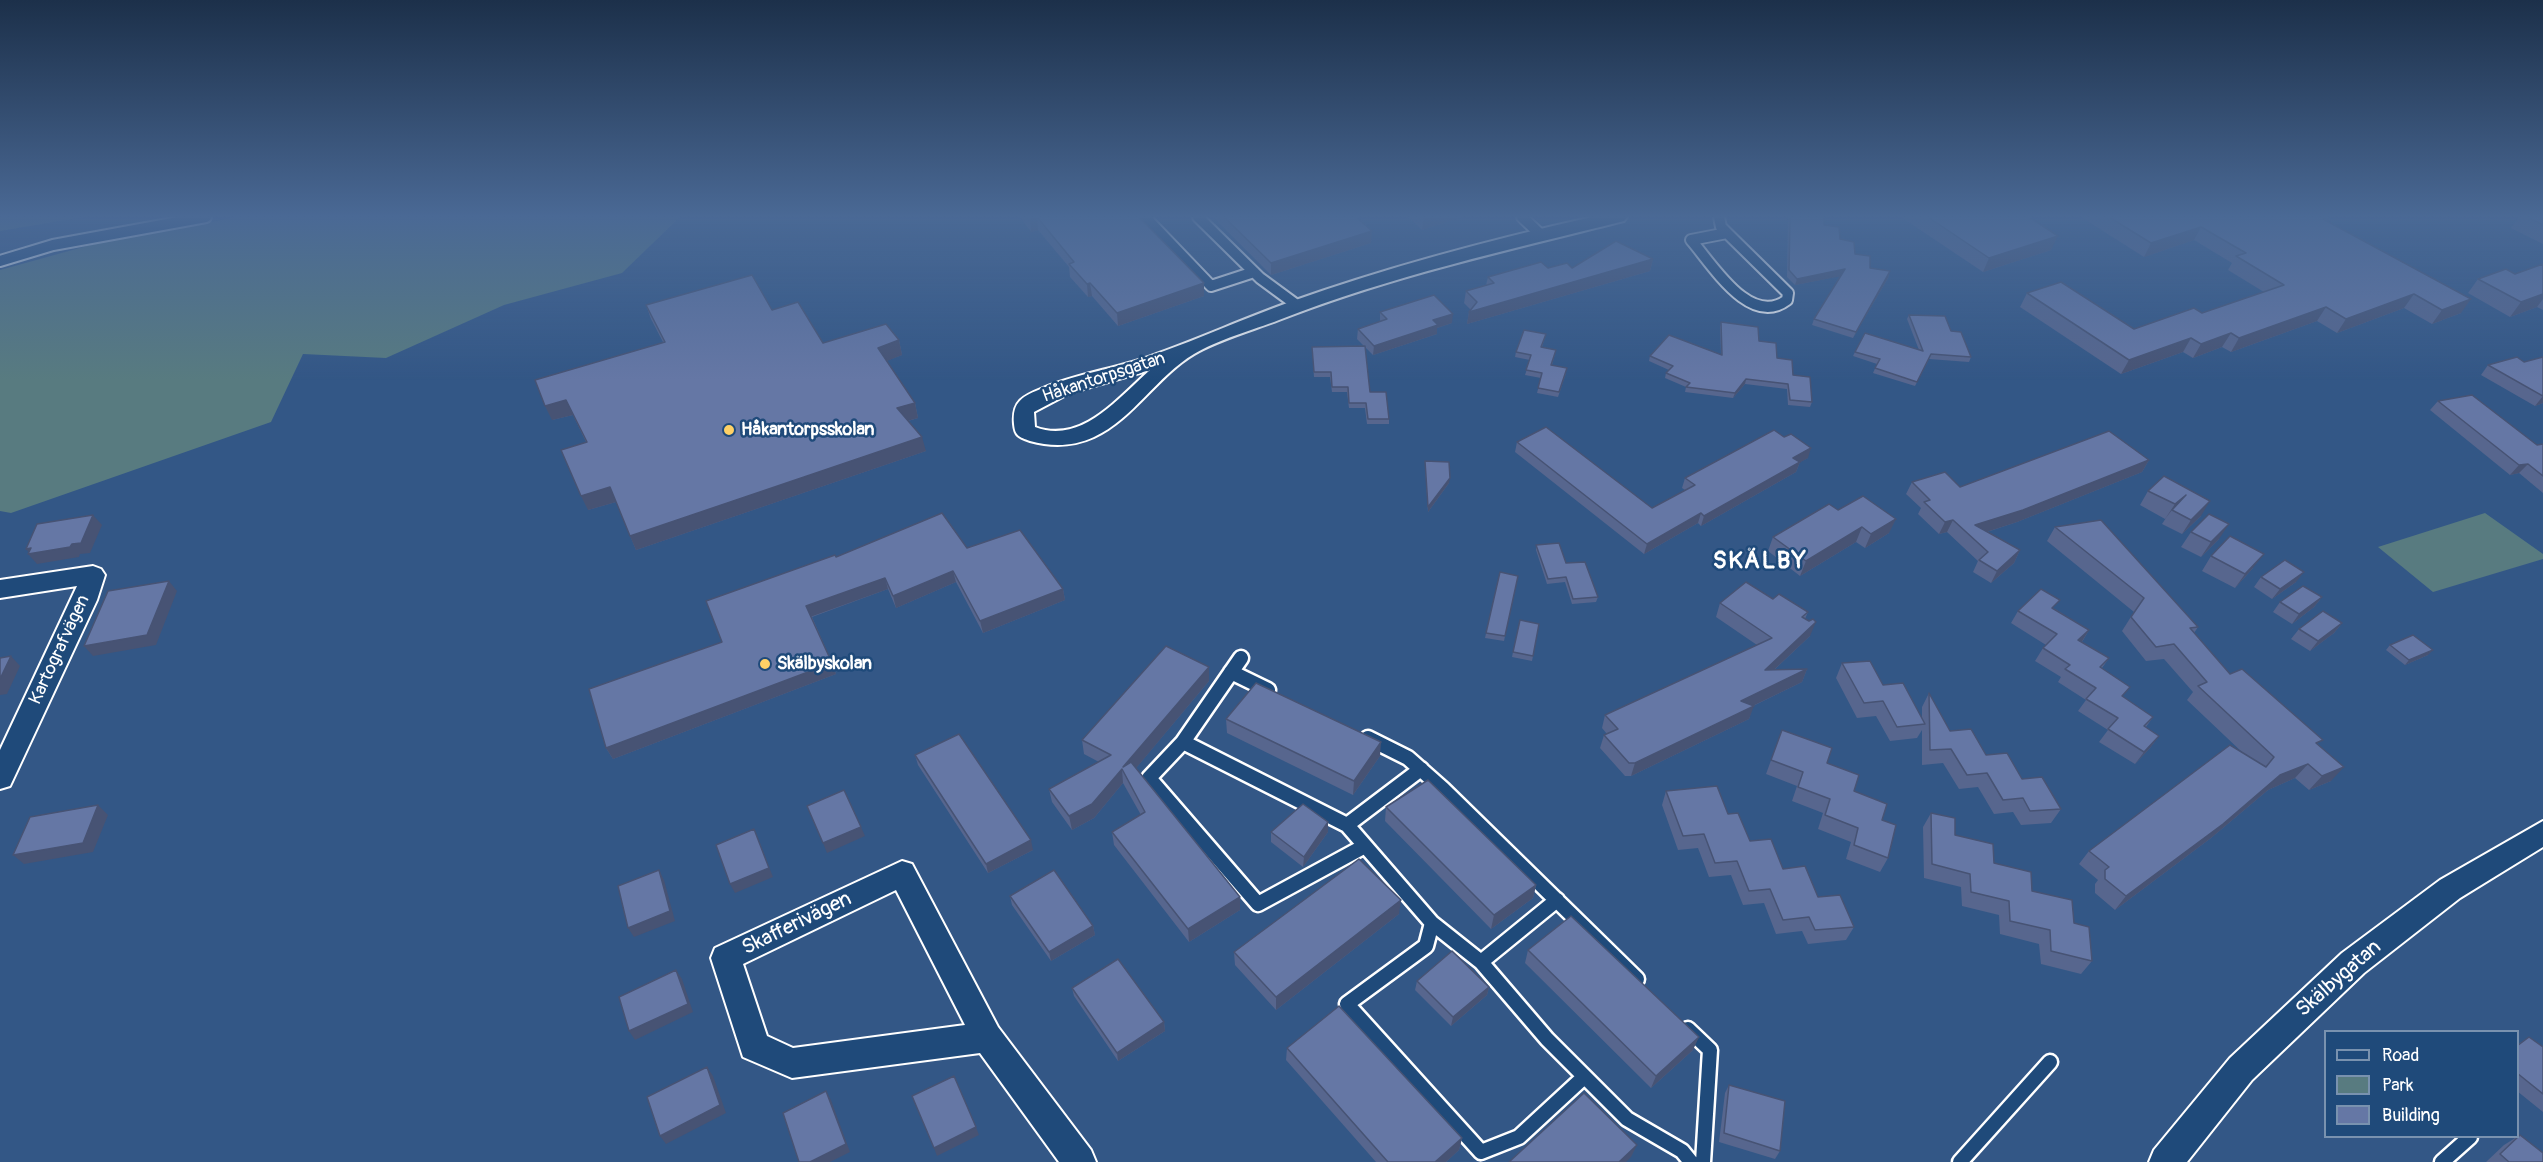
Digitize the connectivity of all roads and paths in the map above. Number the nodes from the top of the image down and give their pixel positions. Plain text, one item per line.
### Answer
1 (1197, 271) edge
2 (1407, 271) edge
3 (1720, 271) edge
4 (1766, 271) edge
5 (1254, 272) joint
6 (1298, 306) junction
7 (1186, 351) junction
8 (0, 589) edge
9 (1242, 658) dead end
10 (1232, 672) junction
11 (1283, 697) edge
12 (1356, 732) edge
13 (1183, 742) junction
14 (1421, 769) junction
15 (0, 778) edge
16 (1347, 825) junction
17 (2543, 833) edge
18 (1363, 847) junction
19 (1557, 900) junction
20 (1432, 923) junction
21 (1481, 962) junction
22 (1650, 992) edge
23 (1676, 1017) edge
24 (987, 1037) junction
25 (2050, 1062) dead end
26 (1584, 1077) junction
27 (2469, 1138) edge
28 (2447, 1161) edge
29 (1079, 1162) edge
30 (1691, 1162) edge
31 (1703, 1162) edge
32 (1960, 1162) edge
33 (2166, 1162) edge

1 - 5 lane
2 - 6 street, Håkantorpsgatan
3 - 4 lane
5 - 6 lane
6 - 7 street, Håkantorpsgatan
7 - 7 street, Håkantorpsgatan
8 - 15 street, Kartografvägen
9 - 10 lane
10 - 11 lane
10 - 13 lane
12 - 14 lane
13 - 16 lane
13 - 18 lane
14 - 16 lane
14 - 19 lane
16 - 18 lane
17 - 33 street, Skälbygatan
18 - 20 lane
19 - 21 lane
19 - 22 lane
20 - 21 lane
20 - 26 lane
21 - 26 lane
23 - 31 lane
24 - 24 street, Skafferivägen
24 - 29 street, Skafferivägen
25 - 32 lane
26 - 30 lane
27 - 28 lane

